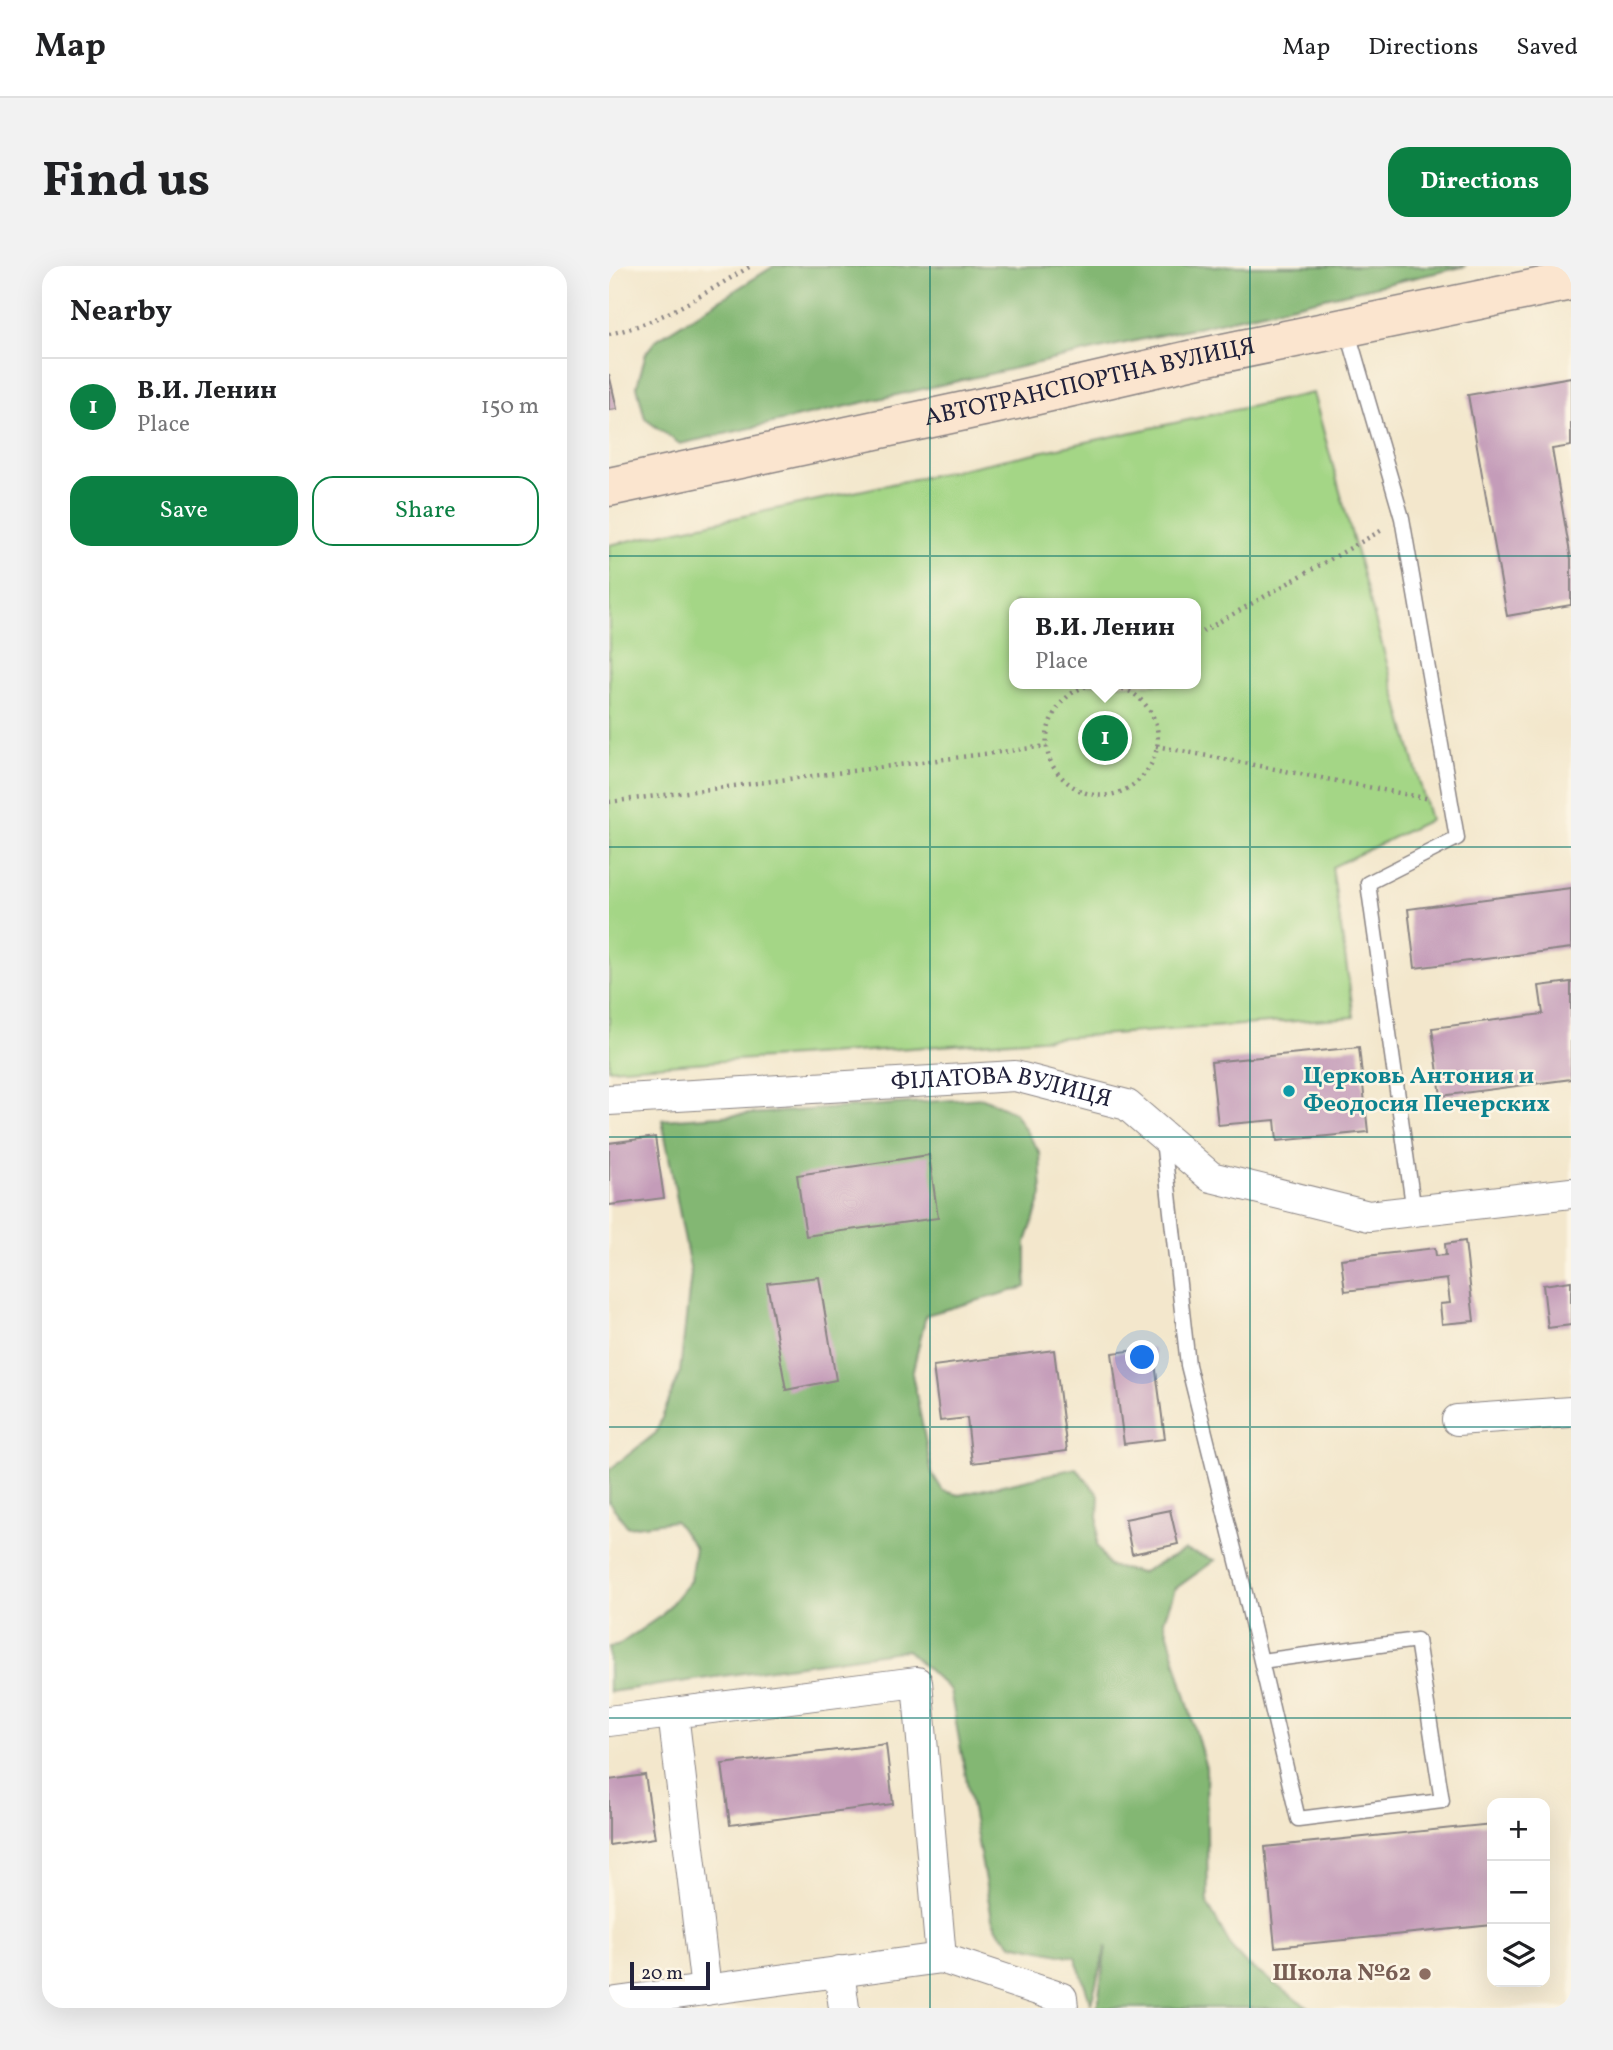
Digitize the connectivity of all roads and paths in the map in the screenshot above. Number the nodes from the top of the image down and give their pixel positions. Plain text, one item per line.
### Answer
1 (751, 266) edge
2 (1571, 281) edge
3 (1346, 327) junction
4 (609, 334) edge
5 (609, 487) edge
6 (1402, 518) junction
7 (1201, 632) edge
8 (1081, 689) edge
9 (1122, 689) edge
10 (1047, 746) junction
11 (1156, 747) junction
12 (609, 802) edge
13 (1451, 803) junction
14 (609, 1100) edge
15 (1163, 1136) junction
16 (1571, 1193) edge
17 (1414, 1212) junction
18 (1571, 1412) edge
19 (1457, 1420) dead end
20 (1261, 1661) junction
21 (673, 1713) junction
22 (609, 1721) edge
23 (941, 1958) junction
24 (839, 1971) junction
25 (706, 1990) junction
26 (1062, 2003) edge
27 (614, 2004) edge
28 (844, 2008) edge

1 - 4 path
2 - 3 main road, АВТОТРАНСПОРТНА ВУЛИЦЯ
3 - 5 main road, АВТОТРАНСПОРТНА ВУЛИЦЯ
3 - 6 lane
6 - 7 path
6 - 13 lane
8 - 10 path
9 - 11 path
10 - 11 path
10 - 12 path
11 - 13 path
13 - 17 lane
14 - 15 street, ФІЛАТОВА ВУЛИЦЯ
15 - 17 street, ФІЛАТОВА ВУЛИЦЯ
15 - 20 lane
16 - 17 street, ФІЛАТОВА ВУЛИЦЯ
18 - 19 street
20 - 20 lane
21 - 22 street
21 - 23 street
21 - 25 street
23 - 24 street
23 - 26 street
24 - 25 street
24 - 28 street
25 - 27 street

